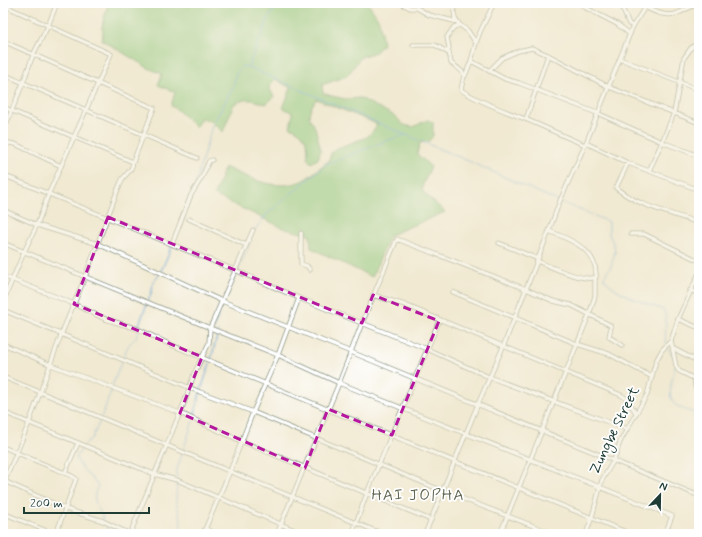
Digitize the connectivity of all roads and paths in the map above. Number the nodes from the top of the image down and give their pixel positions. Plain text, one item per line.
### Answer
1 (57, 3) edge
2 (453, 3) edge
3 (494, 3) edge
4 (580, 3) edge
5 (620, 3) edge
6 (655, 3) edge
7 (3, 5) edge
8 (404, 5) dead end
9 (491, 5) edge
10 (644, 5) edge
11 (699, 5) edge
12 (459, 24) junction
13 (48, 26) junction
14 (633, 26) junction
15 (630, 34) junction
16 (699, 35) edge
17 (3, 41) edge
18 (476, 43) junction
19 (413, 44) dead end
20 (698, 44) edge
21 (447, 52) junction
22 (33, 55) junction
23 (548, 55) junction
24 (620, 58) junction
25 (471, 61) junction
26 (489, 71) junction
27 (3, 74) edge
28 (465, 76) junction
29 (680, 82) junction
30 (23, 83) junction
31 (98, 83) junction
32 (609, 87) junction
33 (536, 90) junction
34 (699, 90) edge
35 (3, 107) edge
36 (86, 110) junction
37 (12, 111) junction
38 (597, 113) junction
39 (674, 113) junction
40 (526, 119) junction
41 (699, 123) edge
42 (3, 132) edge
43 (143, 135) junction
44 (73, 138) junction
45 (3, 142) edge
46 (662, 142) junction
47 (585, 144) junction
48 (699, 156) edge
49 (197, 158) dead end
50 (212, 160) dead end
51 (133, 162) junction
52 (628, 163) junction
53 (61, 166) junction
54 (649, 171) junction
55 (3, 175) edge
56 (699, 190) edge
57 (49, 193) junction
58 (3, 210) edge
59 (108, 218) junction
60 (190, 218) dead end
61 (699, 223) edge
62 (38, 225) junction
63 (253, 230) dead end
64 (549, 231) junction
65 (301, 233) dead end
66 (630, 234) dead end
67 (3, 243) edge
68 (499, 243) dead end
69 (98, 244) junction
70 (172, 244) junction
71 (246, 245) junction
72 (24, 252) junction
73 (538, 260) junction
74 (699, 261) edge
75 (236, 270) junction
76 (310, 270) dead end
77 (699, 273) edge
78 (3, 276) edge
79 (85, 277) junction
80 (595, 278) junction
81 (12, 280) junction
82 (526, 289) junction
83 (690, 290) junction
84 (453, 292) dead end
85 (699, 294) edge
86 (373, 295) junction
87 (299, 298) junction
88 (222, 301) junction
89 (3, 302) edge
90 (74, 304) junction
91 (3, 310) edge
92 (589, 315) junction
93 (515, 317) junction
94 (678, 319) junction
95 (439, 320) junction
96 (362, 322) junction
97 (287, 327) junction
98 (210, 328) junction
99 (699, 328) edge
100 (61, 335) junction
101 (670, 342) junction
102 (3, 344) edge
103 (578, 344) junction
104 (622, 345) dead end
105 (503, 347) junction
106 (674, 349) junction
107 (427, 350) junction
108 (351, 352) junction
109 (278, 355) junction
110 (202, 357) junction
111 (699, 362) edge
112 (51, 365) junction
113 (566, 373) junction
114 (3, 377) edge
115 (490, 377) junction
116 (652, 377) junction
117 (415, 378) junction
118 (695, 379) junction
119 (266, 383) junction
120 (339, 383) junction
121 (190, 387) junction
122 (40, 392) junction
123 (699, 394) edge
124 (554, 402) junction
125 (478, 404) junction
126 (403, 408) junction
127 (328, 409) junction
128 (3, 412) edge
129 (253, 412) junction
130 (180, 413) junction
131 (636, 413) junction
132 (29, 423) junction
133 (627, 429) junction
134 (542, 430) junction
135 (467, 433) junction
136 (392, 435) junction
137 (316, 438) junction
138 (241, 441) junction
139 (78, 444) junction
140 (167, 445) junction
141 (3, 447) edge
142 (16, 452) junction
143 (530, 458) junction
144 (614, 460) junction
145 (454, 461) junction
146 (380, 464) junction
147 (305, 468) junction
148 (230, 471) junction
149 (65, 473) junction
150 (154, 474) junction
151 (4, 482) edge
152 (600, 486) junction
153 (519, 488) junction
154 (443, 491) junction
155 (367, 493) junction
156 (697, 495) dead end
157 (219, 497) junction
158 (293, 497) junction
159 (66, 508) junction
160 (3, 513) edge
161 (508, 516) junction
162 (592, 517) junction
163 (431, 520) junction
164 (357, 523) junction
165 (281, 524) junction
166 (205, 529) junction
167 (55, 534) edge
168 (130, 534) edge
169 (203, 534) edge
170 (218, 534) edge
171 (277, 534) edge
172 (304, 534) edge
173 (352, 534) edge
174 (383, 534) edge
175 (425, 534) edge
176 (500, 534) edge
177 (554, 534) edge
178 (586, 534) edge
179 (631, 534) edge
180 (665, 534) edge

1 - 13 street
2 - 12 street
3 - 9 street
4 - 15 street
5 - 14 street
6 - 10 street
7 - 13 street
8 - 12 street
9 - 18 street
10 - 11 street
10 - 14 street
12 - 18 street
12 - 21 street
13 - 22 street
13 - 31 street
14 - 15 street
15 - 24 street
16 - 20 street
17 - 22 street
18 - 25 street
19 - 21 street
20 - 29 street
21 - 28 street
22 - 30 street
22 - 31 street
23 - 26 street
23 - 32 street
23 - 33 street
24 - 29 street
24 - 32 street
25 - 26 street
25 - 28 street
26 - 33 street
27 - 30 street
28 - 40 street
29 - 34 street
29 - 39 street
30 - 36 street
30 - 37 street
31 - 36 street
31 - 43 street
32 - 38 street
32 - 39 street
33 - 38 street
33 - 40 street
35 - 37 street
36 - 43 street
36 - 44 street
37 - 42 street
37 - 44 street
38 - 46 street
38 - 47 street
39 - 41 street
39 - 46 street
40 - 47 street
43 - 49 street
43 - 51 street
44 - 51 street
44 - 53 street
45 - 53 street
46 - 48 street
46 - 54 street
47 - 52 street
47 - 64 street
50 - 70 street
51 - 59 street
52 - 54 street
52 - 61 street
53 - 57 street
54 - 56 street
55 - 57 street
57 - 59 street
57 - 62 street
58 - 62 street
59 - 69 street
59 - 70 street
60 - 71 street
62 - 69 street
62 - 72 street
63 - 71 street
64 - 73 street
64 - 80 street
65 - 76 street
66 - 74 street
67 - 72 street
68 - 73 street
69 - 79 street
69 - 88 street
70 - 75 street
71 - 75 street
72 - 79 street
72 - 81 street
73 - 80 street
73 - 82 street
75 - 87 street
75 - 88 street
77 - 83 street
78 - 81 street
79 - 90 street
79 - 98 street
80 - 92 street
81 - 89 street
81 - 90 street
82 - 86 street
82 - 92 street
82 - 93 street
83 - 85 street
83 - 94 street
84 - 93 street
86 - 95 street
86 - 96 street
87 - 96 street
87 - 97 street
88 - 97 street
88 - 98 street
90 - 100 street
90 - 110 street
91 - 100 street
92 - 103 street
92 - 104 street
93 - 103 street
93 - 105 street
94 - 99 street
94 - 101 street
95 - 105 street
95 - 107 street
96 - 107 street
96 - 108 street
97 - 108 street
97 - 109 street
98 - 109 street
98 - 110 street
100 - 112 street
100 - 121 street
101 - 106 street
101 - 116 street, Zungbe Street
102 - 112 street
103 - 113 street
103 - 116 street
105 - 113 street
105 - 115 street
106 - 111 street
106 - 118 street
107 - 115 street
107 - 117 street
108 - 117 street
108 - 120 street
109 - 119 street
109 - 120 street
110 - 119 street
110 - 121 street
111 - 118 street
112 - 122 street
112 - 130 street
113 - 124 street
113 - 131 street
114 - 122 street
115 - 124 street
115 - 125 street
116 - 131 street, Zungbe Street
117 - 125 street
117 - 126 street
118 - 123 street
119 - 127 street
119 - 129 street
120 - 126 street
120 - 127 street
121 - 129 street
121 - 130 street
122 - 132 street
122 - 140 street
124 - 133 street
124 - 134 street
125 - 134 street
125 - 135 street
126 - 135 street
126 - 136 street
127 - 136 street
127 - 137 street
128 - 132 street
129 - 137 street
129 - 138 street
130 - 138 street
130 - 140 street
131 - 133 street, Zungbe Street
132 - 139 street
132 - 142 street
133 - 144 street, Zungbe Street
134 - 143 street
134 - 144 street
135 - 143 street
135 - 145 street
136 - 145 street
136 - 146 street
137 - 146 street
137 - 147 street
138 - 147 street
138 - 148 street
139 - 149 street
139 - 150 street
140 - 148 street
140 - 150 street
141 - 142 street
142 - 149 street
142 - 151 street
143 - 152 street
143 - 153 street
144 - 152 street, Zungbe Street
144 - 156 street
145 - 153 street
145 - 154 street
146 - 154 street
146 - 155 street
147 - 155 street
147 - 158 street
148 - 157 street
148 - 158 street
149 - 159 street
150 - 157 street
150 - 168 street
151 - 159 street
152 - 162 street, Zungbe Street
152 - 180 street
153 - 161 street
153 - 162 street
154 - 161 street
154 - 163 street
155 - 163 street
155 - 164 street
157 - 165 street
157 - 166 street
158 - 164 street
158 - 165 street
159 - 167 street
159 - 168 street
160 - 167 street
161 - 176 street
161 - 177 street
162 - 178 street, Zungbe Street
162 - 179 street
163 - 175 street
164 - 173 street
164 - 174 street
165 - 171 street
165 - 172 street
166 - 169 street
166 - 170 street

